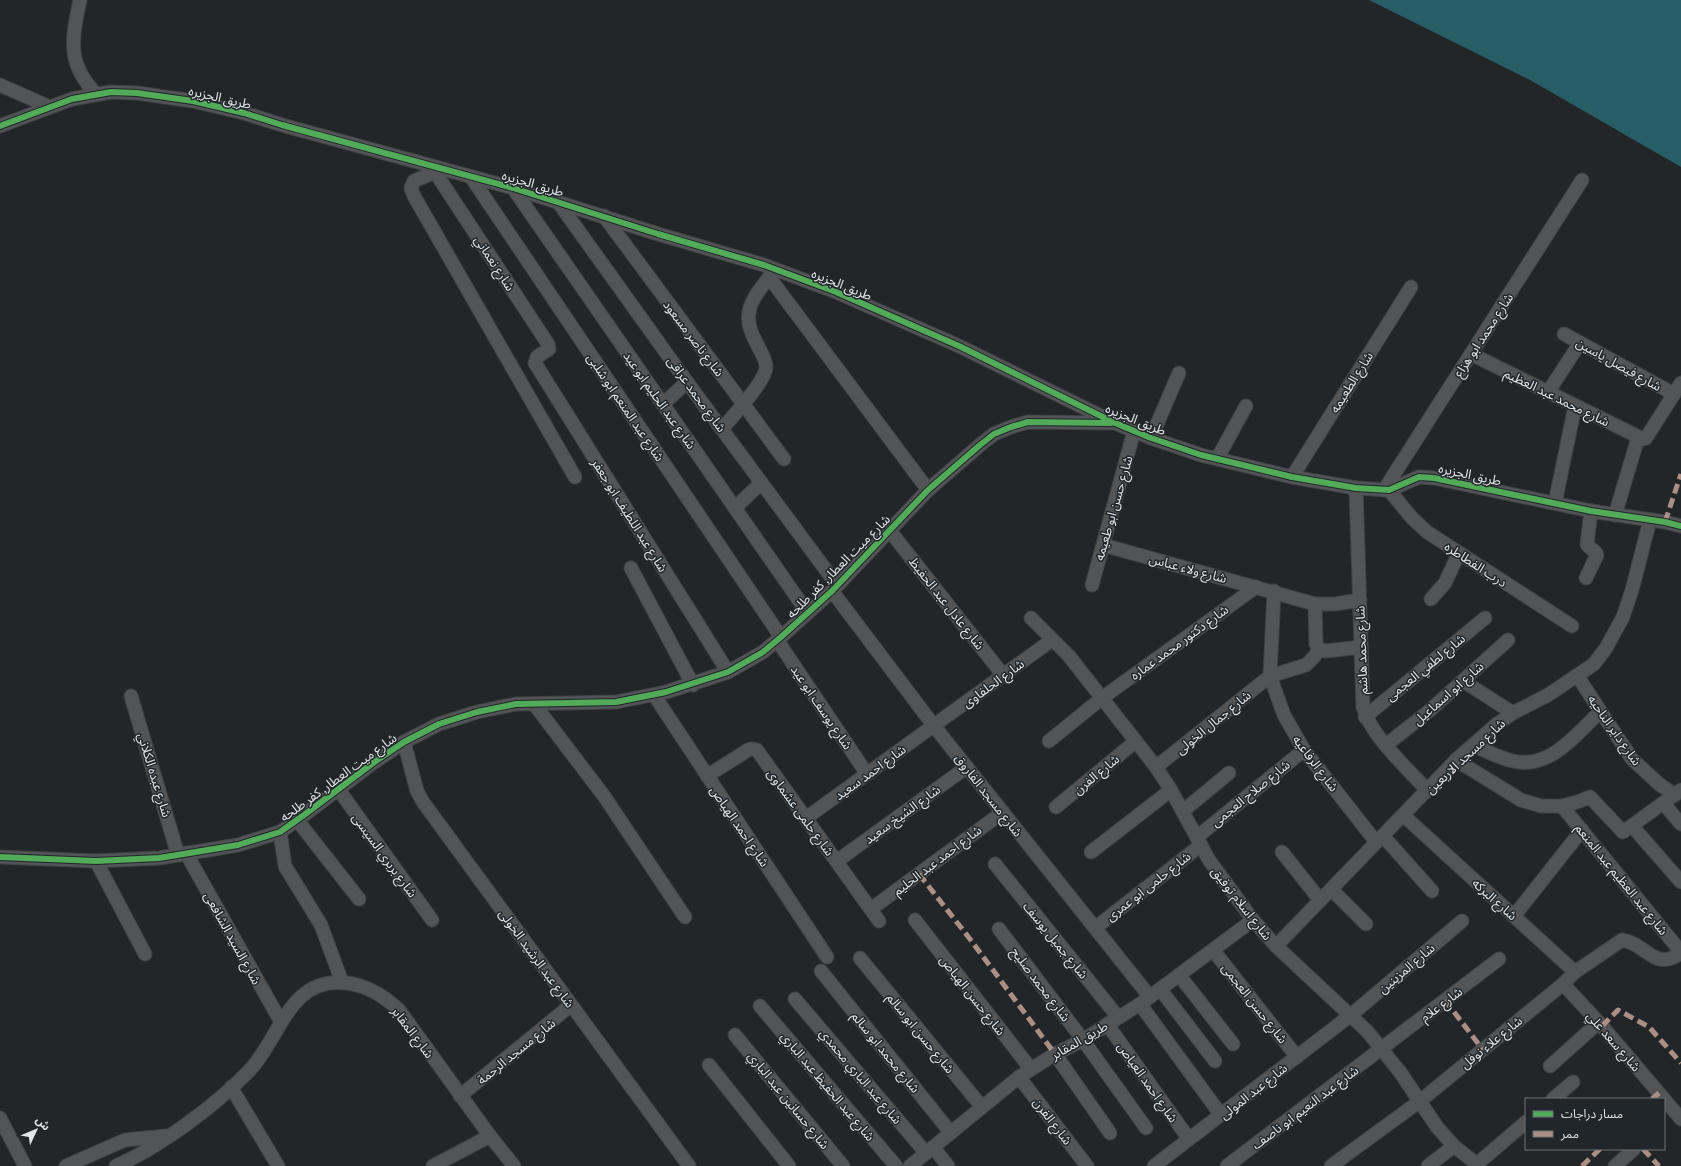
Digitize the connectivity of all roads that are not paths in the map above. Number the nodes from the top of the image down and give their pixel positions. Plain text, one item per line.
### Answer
1 (80, 0) edge
2 (0, 85) edge
3 (96, 94) junction
4 (50, 107) junction
5 (0, 126) edge
6 (433, 169) junction
7 (471, 177) junction
8 (1582, 180) dead end
9 (513, 188) junction
10 (558, 202) junction
11 (604, 216) junction
12 (772, 273) junction
13 (1411, 287) dead end
14 (1564, 334) dead end
15 (1580, 343) junction
16 (1471, 354) junction
17 (537, 357) joint
18 (1180, 374) dead end
19 (687, 382) junction
20 (1681, 383) edge
21 (1548, 392) junction
22 (1674, 394) junction
23 (743, 403) junction
24 (663, 404) junction
25 (1246, 406) dead end
26 (1575, 406) junction
27 (1115, 423) junction
28 (722, 429) junction
29 (1134, 431) junction
30 (1151, 438) junction
31 (1641, 438) junction
32 (784, 459) dead end
33 (1217, 459) junction
34 (575, 476) dead end
35 (1292, 477) junction
36 (761, 483) junction
37 (1356, 488) junction
38 (928, 490) junction
39 (1387, 490) junction
40 (1554, 503) junction
41 (735, 508) junction
42 (1591, 511) junction
43 (1615, 515) junction
44 (1650, 520) junction
45 (1681, 526) edge
46 (890, 531) junction
47 (1103, 545) junction
48 (1459, 553) junction
49 (631, 568) dead end
50 (1586, 578) dead end
51 (1092, 584) dead end
52 (1256, 587) junction
53 (835, 588) junction
54 (1274, 592) junction
55 (1431, 599) dead end
56 (1360, 600) junction
57 (1316, 604) junction
58 (807, 612) junction
59 (1031, 618) dead end
60 (1485, 618) dead end
61 (1572, 626) dead end
62 (779, 638) junction
63 (1052, 640) junction
64 (1508, 640) dead end
65 (1361, 647) junction
66 (1319, 649) junction
67 (728, 672) junction
68 (1003, 675) junction
69 (1270, 676) junction
70 (1578, 676) junction
71 (1464, 681) junction
72 (692, 684) junction
73 (654, 695) junction
74 (131, 696) dead end
75 (1102, 698) junction
76 (534, 704) junction
77 (1600, 712) junction
78 (1513, 713) junction
79 (1365, 717) junction
80 (934, 726) junction
81 (1049, 741) dead end
82 (1136, 741) junction
83 (404, 742) junction
84 (1386, 745) junction
85 (1473, 745) junction
86 (1304, 750) junction
87 (1456, 760) junction
88 (967, 767) junction
89 (1156, 767) junction
90 (1230, 773) dead end
91 (867, 774) junction
92 (707, 776) junction
93 (338, 790) junction
94 (1171, 790) junction
95 (1427, 790) junction
96 (1678, 793) edge
97 (1663, 804) junction
98 (1056, 806) dead end
99 (1562, 806) junction
100 (1183, 811) junction
101 (1002, 812) junction
102 (1403, 815) junction
103 (806, 818) junction
104 (297, 820) junction
105 (1681, 824) edge
106 (1632, 826) junction
107 (1582, 830) junction
108 (280, 832) junction
109 (1380, 839) junction
110 (1199, 841) junction
111 (1091, 852) dead end
112 (1282, 852) dead end
113 (182, 854) junction
114 (0, 858) edge
115 (96, 860) junction
116 (837, 861) junction
117 (994, 864) dead end
118 (1681, 882) edge
119 (1331, 889) junction
120 (1432, 891) dead end
121 (359, 899) dead end
122 (1320, 900) junction
123 (871, 909) junction
124 (1514, 916) junction
125 (685, 917) dead end
126 (432, 920) dead end
127 (915, 920) dead end
128 (1253, 920) junction
129 (879, 921) dead end
130 (1462, 921) dead end
131 (1366, 924) dead end
132 (1095, 928) junction
133 (999, 929) dead end
134 (1276, 946) junction
135 (1213, 950) junction
136 (1681, 953) edge
137 (144, 954) dead end
138 (826, 957) dead end
139 (860, 958) dead end
140 (1499, 959) dead end
141 (821, 971) dead end
142 (1575, 972) junction
143 (1180, 975) junction
144 (342, 982) junction
145 (1563, 984) junction
146 (1150, 997) junction
147 (795, 999) dead end
148 (571, 1005) junction
149 (760, 1006) dead end
150 (1351, 1015) junction
151 (1113, 1021) junction
152 (281, 1022) junction
153 (1598, 1023) junction
154 (735, 1035) dead end
155 (1083, 1040) junction
156 (1233, 1044) dead end
157 (1382, 1048) junction
158 (1055, 1054) junction
159 (1297, 1057) junction
160 (1215, 1061) dead end
161 (709, 1064) dead end
162 (1550, 1066) dead end
163 (1031, 1069) junction
164 (1020, 1077) junction
165 (1573, 1082) dead end
166 (231, 1087) junction
167 (460, 1096) junction
168 (1554, 1098) edge
169 (1663, 1098) edge
170 (1665, 1100) edge
171 (1420, 1101) junction
172 (982, 1107) junction
173 (1221, 1116) junction
174 (0, 1118) edge
175 (1681, 1119) edge
176 (1525, 1123) edge
177 (1146, 1128) dead end
178 (951, 1133) junction
179 (1110, 1133) dead end
180 (168, 1136) junction
181 (490, 1136) junction
182 (1189, 1139) junction
183 (1454, 1146) junction
184 (930, 1150) junction
185 (1633, 1150) edge
186 (1478, 1165) edge
187 (25, 1166) edge
188 (66, 1166) edge
189 (116, 1166) edge
190 (278, 1166) edge
191 (433, 1166) edge
192 (514, 1166) edge
193 (689, 1166) edge
194 (788, 1166) edge
195 (843, 1166) edge
196 (896, 1166) edge
197 (910, 1166) edge
198 (948, 1166) edge
199 (1087, 1166) edge
200 (1154, 1166) edge
201 (1227, 1166) edge
202 (1331, 1166) edge
203 (1428, 1166) edge
204 (1615, 1166) edge

1 - 3 street
2 - 4 street
3 - 4 street, طريق الجزيره
3 - 6 street, طريق الجزيره
4 - 5 street, طريق الجزيره
6 - 7 street, طريق الجزيره
6 - 17 street, شارع نعماني
6 - 34 street
7 - 9 street, طريق الجزيره
7 - 62 street, شارع عبد المنعم ابو شلبى
8 - 16 street, شارع محمد ابو هزاع
9 - 10 street, طريق الجزيره
9 - 24 street, شارع عبد الحليم ابو عيد
10 - 11 street, طريق الجزيره
10 - 19 street, شارع محمد عراقى
11 - 12 street, طريق الجزيره
11 - 23 street, شارع ناصر مسعود
12 - 23 street
12 - 27 street, طريق الجزيره
12 - 38 street
13 - 35 street, شارع الطعيمه
14 - 15 street, شارع فيصل ياسين
15 - 21 street
15 - 22 street, شارع فيصل ياسين
16 - 21 street, شارع محمد عبد العظيم
16 - 39 street, شارع محمد ابو هزاع
17 - 67 street, شارع عبد اللطيف ابو جعفر
18 - 30 street
19 - 24 street
19 - 28 street, شارع محمد عراقى
20 - 22 street
21 - 26 street, شارع محمد عبد العظيم
22 - 31 street
23 - 28 street
23 - 32 street, شارع ناصر مسعود
24 - 41 street, شارع عبد الحليم ابو عيد
25 - 33 street
26 - 31 street, شارع محمد عبد العظيم
26 - 40 street
27 - 29 street, طريق الجزيره
27 - 38 street, شارع ميت العطار, كفر طلحه
28 - 36 street, شارع محمد عراقى
29 - 30 street, طريق الجزيره
29 - 47 street, شارع حسن ابو طعيمه
30 - 33 street, طريق الجزيره
31 - 43 street
33 - 35 street, طريق الجزيره
35 - 37 street, طريق الجزيره
36 - 41 street
36 - 53 street, شارع محمد عراقى
37 - 39 street, طريق الجزيره
37 - 56 street, شارع محمد هاشم
38 - 46 street, شارع ميت العطار, كفر طلحه
39 - 40 street, طريق الجزيره
39 - 48 street, درب الفطاطره
40 - 42 street, طريق الجزيره
41 - 58 street, شارع عبد الحليم ابو عيد
42 - 43 street, طريق الجزيره
42 - 50 street
43 - 44 street, طريق الجزيره
44 - 45 street, طريق الجزيره
44 - 70 street, شارع مسجد الاربعين
46 - 53 street, شارع ميت العطار, كفر طلحه
46 - 68 street, شارع عادل عبد الحفيظ
47 - 51 street, شارع حسن ابو طعيمه
47 - 52 street, شارع ولاء عباس
48 - 55 street
48 - 61 street, درب الفطاطره
49 - 72 street
52 - 54 street, شارع ولاء عباس
52 - 75 street, شارع دكتور محمد عماره
53 - 58 street, شارع ميت العطار, كفر طلحه
53 - 80 street, شارع مسجد الفاروق
54 - 57 street, شارع ولاء عباس
54 - 69 street
56 - 57 street, شارع ولاء عباس
56 - 65 street, شارع محمد هاشم
57 - 66 street
58 - 62 street, شارع ميت العطار, كفر طلحه
59 - 63 street, شارع اسلام توفيق
60 - 79 street, شارع لطفي العجمى
62 - 67 street, شارع ميت العطار, كفر طلحه
62 - 91 street, شارع يوسف ابو عيد
63 - 68 street, شارع الحلفاوى
63 - 75 street, شارع اسلام توفيق
64 - 71 street, شارع ابو اسماعيل
65 - 66 street
65 - 79 street, شارع محمد هاشم
66 - 69 street
67 - 72 street, شارع ميت العطار, كفر طلحه
68 - 80 street, شارع الحلفاوى
69 - 86 street, شارع الرفاعيه
69 - 89 street, شارع جمال الخولى
70 - 77 street, شارع داير الناحيه
70 - 78 street, شارع مسجد الاربعين
71 - 78 street
71 - 84 street, شارع ابو اسماعيل
72 - 73 street, شارع ميت العطار, كفر طلحه
73 - 76 street, شارع ميت العطار, كفر طلحه
73 - 92 street, شارع احمد الهياص
74 - 113 street, شارع عبده الكلاني
75 - 81 street, شارع دكتور محمد عماره
75 - 82 street, شارع اسلام توفيق
76 - 83 street, شارع ميت العطار, كفر طلحه
76 - 125 street
77 - 85 street
77 - 96 street, شارع داير الناحيه
78 - 85 street, شارع مسجد الاربعين
79 - 84 street, شارع محمد هاشم
80 - 88 street, شارع مسجد الفاروق
80 - 91 street, شارع احمد سعيد
82 - 89 street, شارع اسلام توفيق
82 - 98 street, شارع الفرن
83 - 93 street, شارع ميت العطار, كفر طلحه
83 - 148 street, شارع عبد الرشيد الخولى
84 - 95 street, شارع محمد هاشم
85 - 87 street, شارع مسجد الاربعين
86 - 109 street, شارع الرفاعيه
86 - 110 street, شارع صلاح العجمى
87 - 95 street, شارع مسجد الاربعين
87 - 99 street
88 - 101 street, شارع مسجد الفاروق
88 - 116 street, شارع الشيخ سعيد
89 - 94 street, شارع اسلام توفيق
90 - 100 street
91 - 103 street, شارع احمد سعيد
92 - 103 street, شارع حلمى عشماوى
92 - 138 street, شارع احمد الهياص
93 - 104 street, شارع ميت العطار, كفر طلحه
93 - 126 street, شارع بربري السيسى
94 - 100 street, شارع اسلام توفيق
94 - 111 street
95 - 102 street, شارع مسجد الاربعين
96 - 97 street
97 - 105 street
97 - 106 street
99 - 106 street
99 - 107 street, شارع عبد العظيم عبد المنعم
100 - 110 street, شارع اسلام توفيق
101 - 123 street, شارع احمد عبد الحليم
101 - 132 street, شارع مسجد الفاروق
102 - 109 street, شارع مسجد الاربعين
102 - 124 street, شارع البركه
103 - 116 street, شارع حلمى عشماوى
104 - 108 street, شارع ميت العطار, كفر طلحه
104 - 121 street
106 - 118 street
107 - 124 street
107 - 136 street, شارع عبد العظيم عبد المنعم
108 - 113 street, شارع ميت العطار, كفر طلحه
108 - 144 street
109 - 119 street, شارع مسجد الاربعين
109 - 120 street, شارع الرفاعيه
110 - 128 street, شارع اسلام توفيق
110 - 132 street, شارع حلمى ابو عمرى
112 - 122 street
113 - 115 street, شارع ميت العطار, كفر طلحه
113 - 152 street, شارع السيد الشافعى
114 - 115 street, شارع ميت العطار, كفر طلحه
115 - 137 street
116 - 123 street, شارع حلمى عشماوى
117 - 151 street, شارع جميل يوسف
119 - 122 street, شارع مسجد الاربعين
119 - 131 street
122 - 134 street, شارع مسجد الاربعين
123 - 129 street, شارع حلمى عشماوى
124 - 142 street, شارع البركه
127 - 163 street, شارع حسن الهياص
128 - 134 street, شارع اسلام توفيق
128 - 135 street, طريق المقابر
130 - 150 street, شارع المزينين
132 - 146 street, شارع مسجد الفاروق
133 - 155 street, شارع محمد صليح
134 - 150 street, شارع اسلام توفيق
135 - 143 street, طريق المقابر
135 - 159 street, شارع حسن العجمى
136 - 142 street
139 - 172 street, شارع حسن ابو سالم
140 - 157 street, شارع علام
141 - 178 street, شارع محمد ابو سالم
142 - 145 street
143 - 146 street, طريق المقابر
143 - 156 street
144 - 152 street, شارع المقابر
144 - 167 street, شارع المقابر
145 - 153 street, شارع سعد علي
145 - 171 street, شارع علاء نوفل
146 - 151 street, طريق المقابر
146 - 160 street
146 - 173 street
147 - 184 street, شارع عبد الباري محمدي
148 - 167 street, شارع مسجد الرحمة
148 - 193 street, شارع عبد الرشيد الخولى
149 - 196 street, شارع عبد الحفيظ عبد الباري
150 - 157 street, شارع اسلام توفيق
150 - 159 street, شارع عبد المولى
151 - 155 street, طريق المقابر
151 - 182 street, شارع احمد العياص
152 - 166 street, شارع المقابر
153 - 162 street
153 - 169 street, شارع سعد علي
154 - 195 street, شارع حسانين عبد الباري
155 - 158 street, طريق المقابر
155 - 177 street, شارع محمد صليح
157 - 171 street, شارع اسلام توفيق
157 - 201 street, شارع عبد النعيم ابو ناصف
158 - 163 street, طريق المقابر
158 - 179 street
159 - 173 street, شارع عبد المولى
161 - 194 street
163 - 164 street, طريق المقابر
164 - 172 street, طريق المقابر
164 - 199 street, شارع الفرن
165 - 168 street
166 - 180 street, شارع المقابر
166 - 190 street
167 - 181 street, شارع المقابر
170 - 175 street, شارع سعد علي
171 - 183 street, شارع اسلام توفيق
171 - 202 street, شارع علاء نوفل
172 - 178 street, طريق المقابر
173 - 182 street, شارع عبد المولى
174 - 187 street
176 - 186 street
178 - 184 street, طريق المقابر
180 - 188 street
180 - 189 street, شارع المقابر
181 - 191 street
181 - 192 street, شارع المقابر
182 - 200 street, شارع عبد المولى
183 - 186 street, شارع اسلام توفيق
183 - 203 street
184 - 197 street, طريق المقابر
184 - 198 street, شارع عبد الباري محمدي
185 - 204 street

